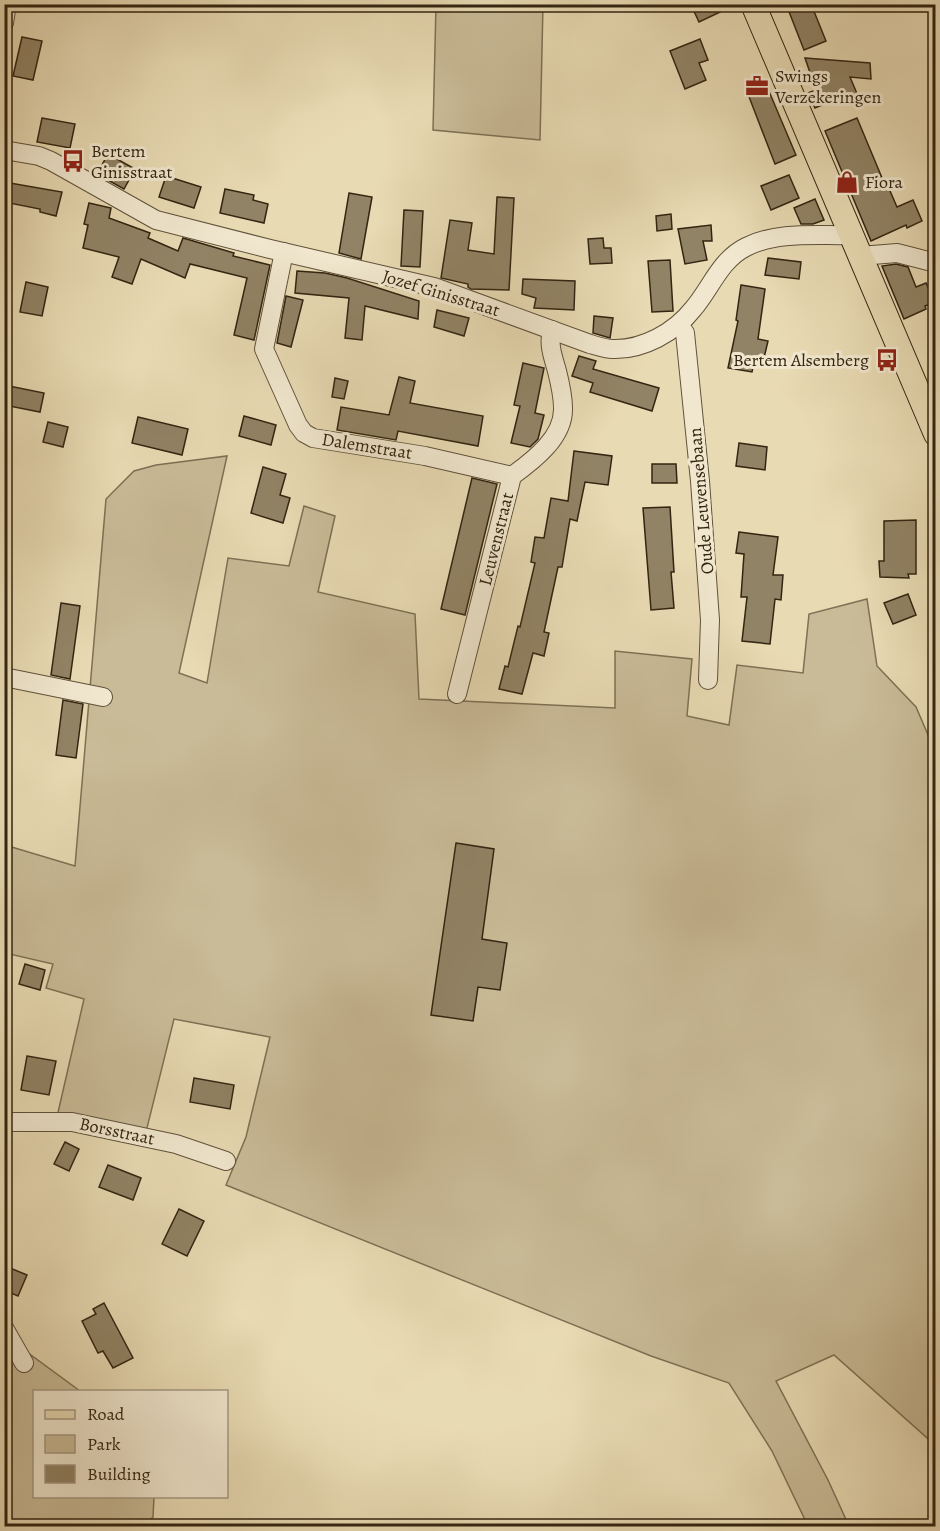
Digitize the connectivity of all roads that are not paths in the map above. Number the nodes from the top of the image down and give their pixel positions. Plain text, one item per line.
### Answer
1 (7, 4) edge
2 (753, 4) edge
3 (4, 23) edge
4 (4, 150) edge
5 (856, 246) junction
6 (284, 252) junction
7 (936, 263) edge
8 (679, 325) junction
9 (552, 330) junction
10 (936, 434) edge
11 (512, 476) junction
12 (4, 676) edge
13 (708, 680) dead end
14 (457, 694) dead end
15 (103, 697) dead end
16 (4, 1122) edge
17 (226, 1161) dead end
18 (4, 1328) edge
19 (24, 1363) dead end

1 - 3 street
2 - 5 main road
4 - 6 street, Jozef Ginisstraat
5 - 7 street, Jozef Ginisstraat
5 - 8 street, Jozef Ginisstraat
5 - 10 main road
6 - 9 street, Jozef Ginisstraat
6 - 11 street, Dalemstraat
8 - 9 street, Jozef Ginisstraat
8 - 13 street, Oude Leuvensebaan
9 - 11 street, Leuvenstraat
11 - 14 street, Leuvenstraat
12 - 15 street
16 - 17 street, Borsstraat
18 - 19 street

